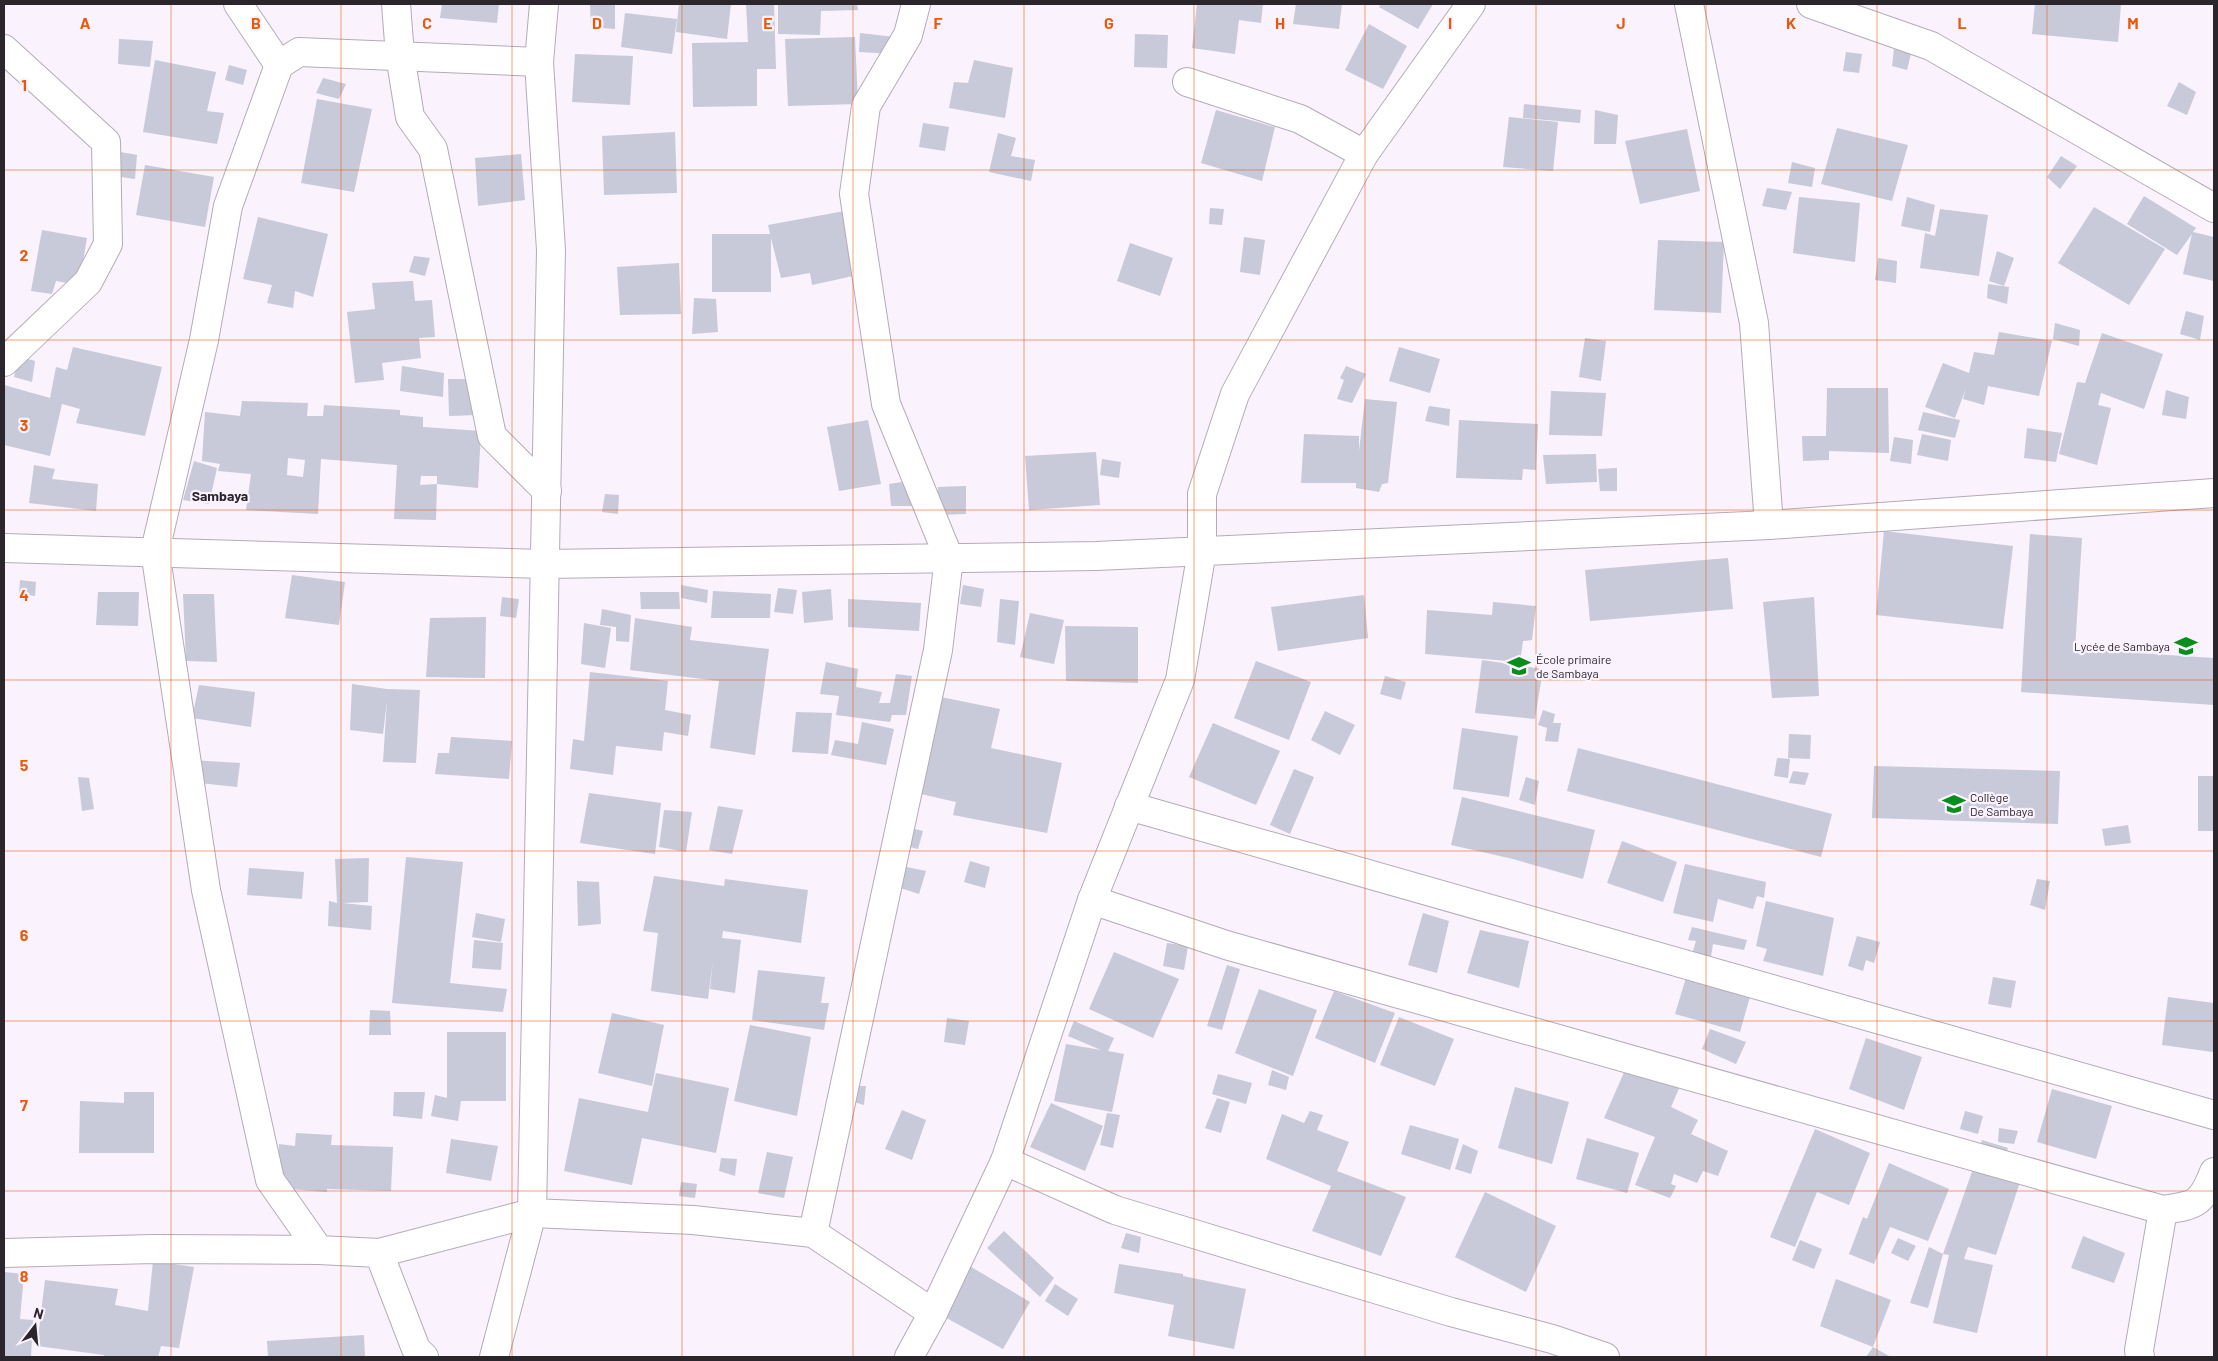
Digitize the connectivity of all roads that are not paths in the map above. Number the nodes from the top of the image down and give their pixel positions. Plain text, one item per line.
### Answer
1 (238, 4) edge
2 (396, 4) edge
3 (544, 4) edge
4 (916, 4) edge
5 (1471, 4) edge
6 (1690, 4) edge
7 (1810, 4) edge
8 (4, 49) edge
9 (400, 55) junction
10 (539, 62) junction
11 (279, 65) junction
12 (1187, 82) dead end
13 (1364, 154) junction
14 (2214, 208) edge
15 (4, 362) edge
16 (547, 491) junction
17 (2214, 493) edge
18 (1769, 524) junction
19 (4, 548) edge
20 (155, 552) junction
21 (1202, 552) junction
22 (949, 558) junction
23 (545, 564) junction
24 (1129, 806) junction
25 (1092, 900) junction
26 (2214, 1115) edge
27 (1005, 1161) junction
28 (2214, 1172) edge
29 (2162, 1210) junction
30 (532, 1213) junction
31 (813, 1234) junction
32 (319, 1250) junction
33 (4, 1253) edge
34 (379, 1253) junction
35 (933, 1313) junction
36 (424, 1357) edge
37 (494, 1357) edge
38 (908, 1357) edge
39 (1605, 1357) edge
40 (2140, 1357) edge

1 - 11 street
2 - 9 street
3 - 10 street
4 - 22 street
5 - 13 street
6 - 18 street
7 - 14 street
8 - 15 street
9 - 10 street
9 - 11 street
9 - 16 street
10 - 16 street
11 - 20 street
12 - 13 street
13 - 21 street
16 - 23 street
17 - 18 street
18 - 21 street
19 - 20 street
20 - 23 street
20 - 32 street
21 - 22 street
21 - 24 street
22 - 23 street
22 - 31 street
23 - 30 street
24 - 25 street
24 - 26 street
25 - 27 street
25 - 29 street
27 - 35 street
27 - 39 street
28 - 29 street
29 - 40 street
30 - 31 street
30 - 34 street
30 - 37 street
31 - 35 street
32 - 33 street
32 - 34 street
34 - 36 street
35 - 38 street

